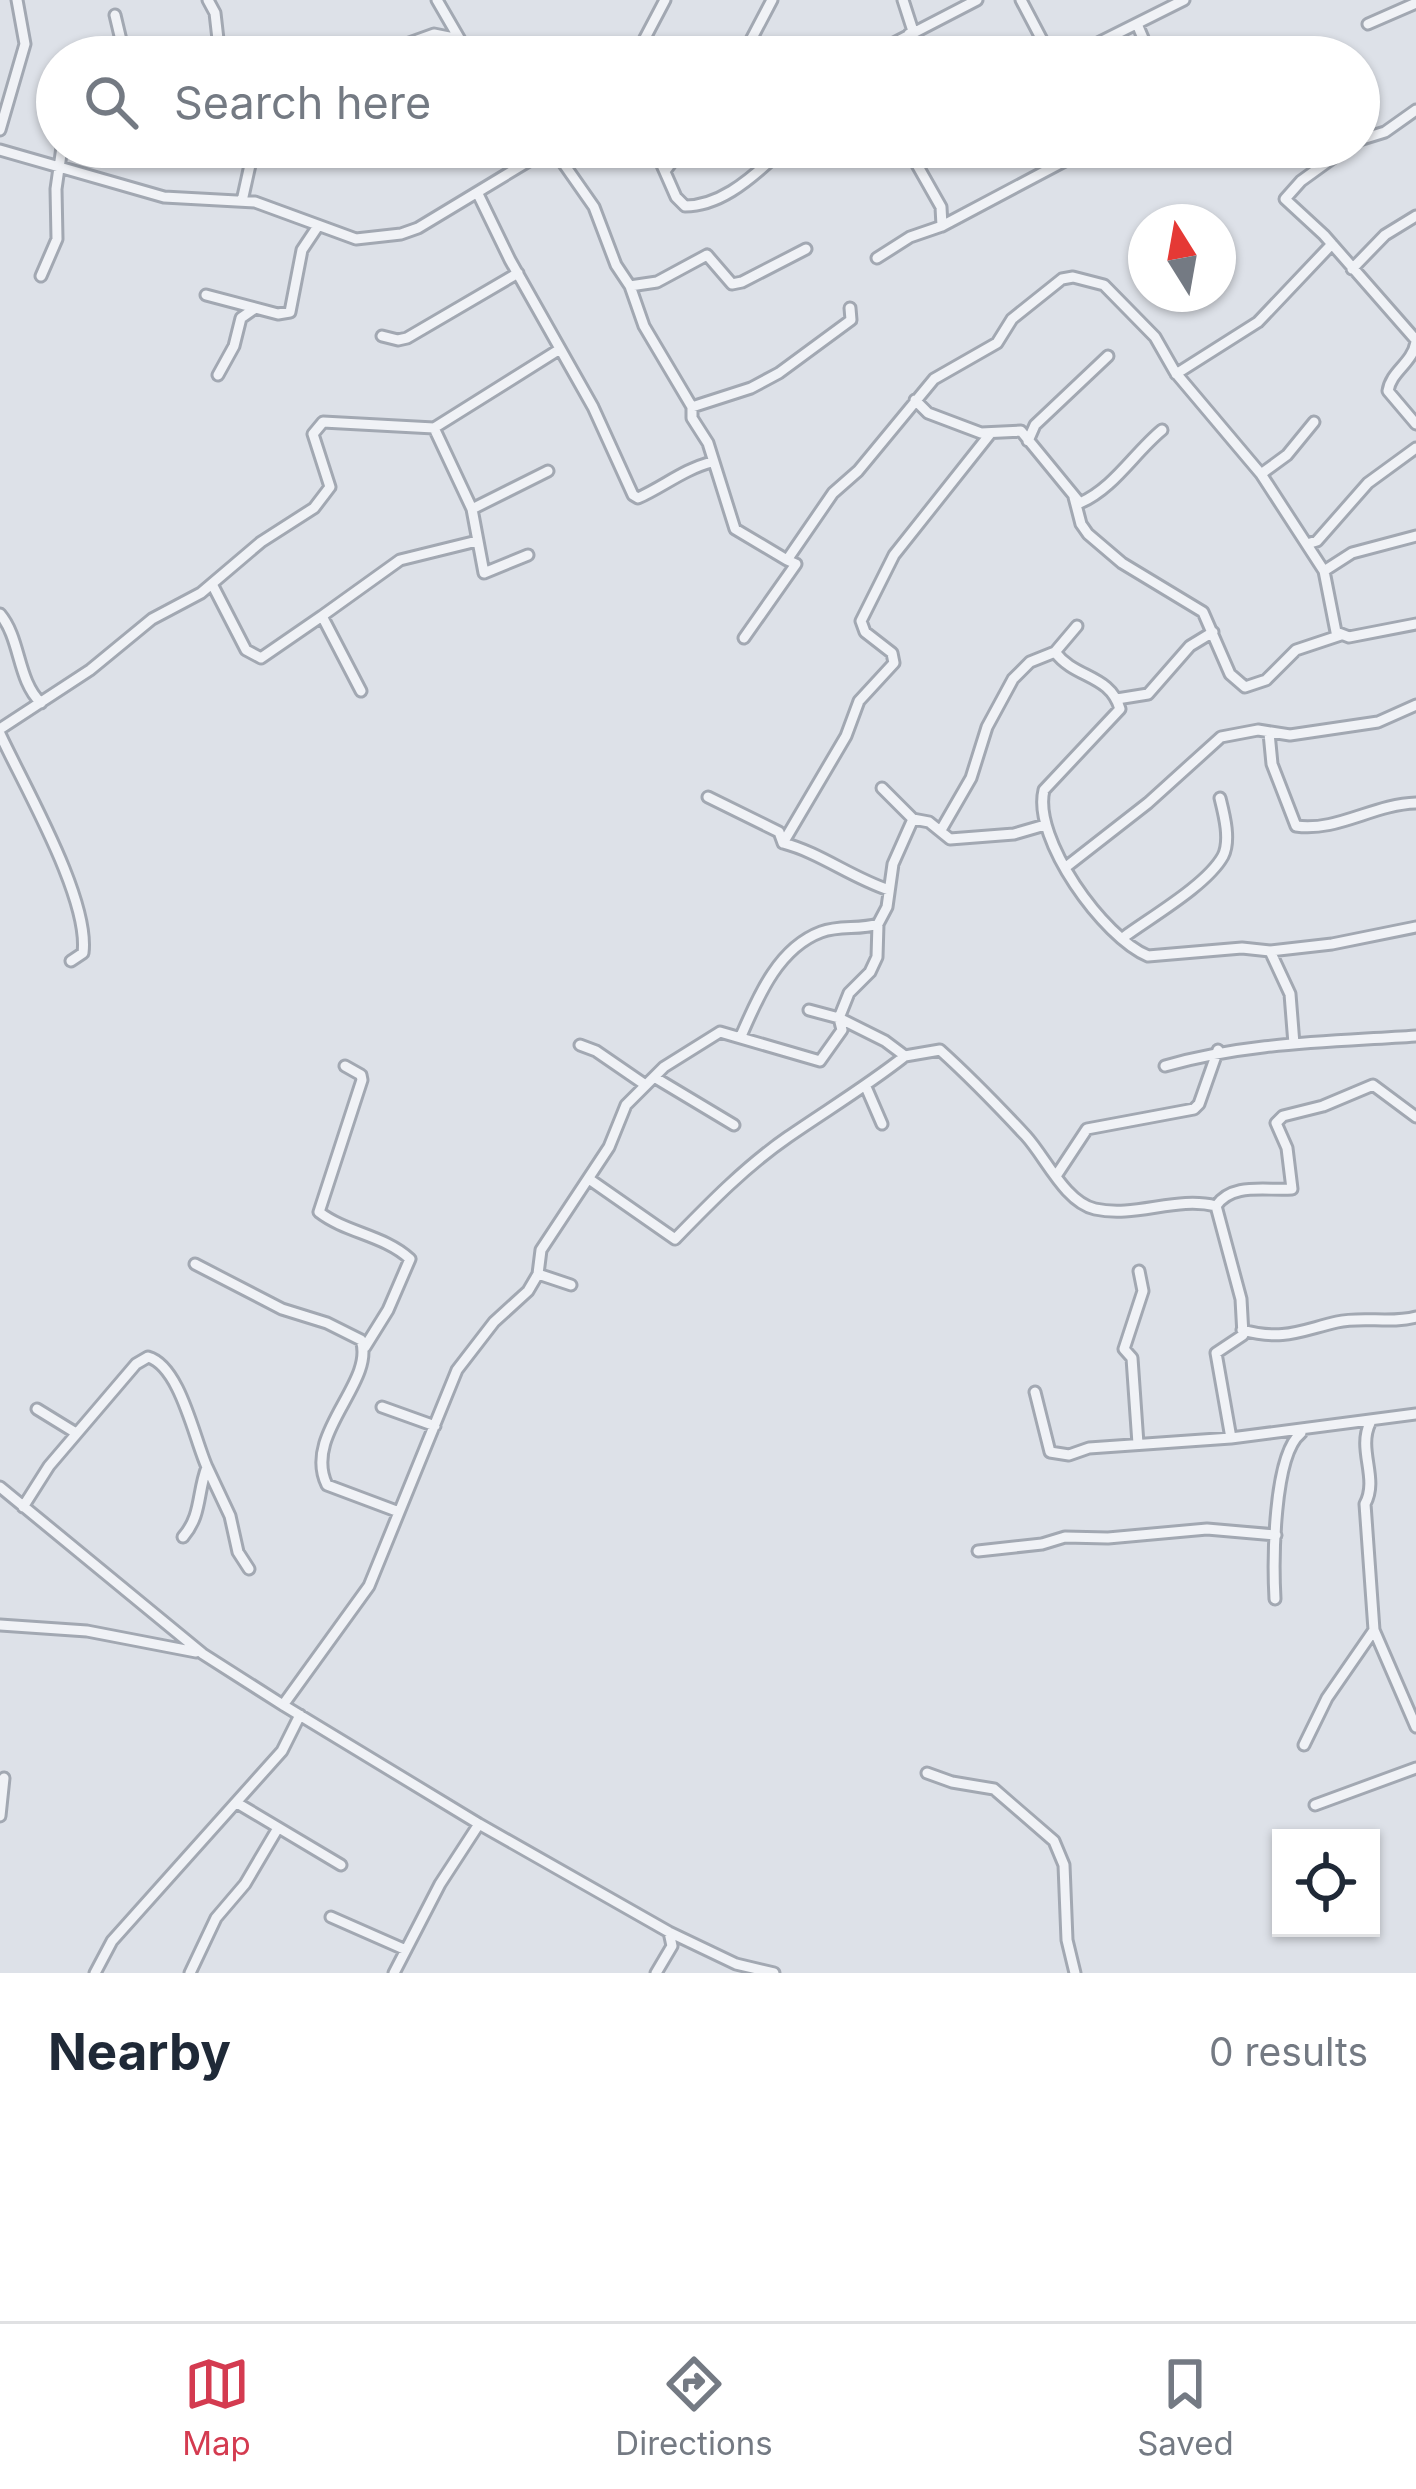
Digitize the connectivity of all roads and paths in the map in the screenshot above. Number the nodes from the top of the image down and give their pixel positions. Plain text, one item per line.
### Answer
1 (17, 0) edge
2 (208, 0) edge
3 (437, 0) edge
4 (665, 0) edge
5 (772, 0) edge
6 (903, 0) edge
7 (977, 0) edge
8 (1021, 0) edge
9 (1184, 0) edge
10 (1416, 2) edge
11 (115, 15) dead end
12 (1137, 24) junction
13 (1368, 24) dead end
14 (911, 32) junction
15 (120, 36) edge
16 (217, 36) edge
17 (457, 36) edge
18 (645, 36) edge
19 (753, 36) edge
20 (904, 36) edge
21 (911, 36) edge
22 (1040, 36) edge
23 (1113, 36) edge
24 (1142, 36) edge
25 (1416, 110) edge
26 (0, 130) edge
27 (1380, 133) edge
28 (1, 152) edge
29 (36, 162) edge
30 (59, 168) joint
31 (249, 168) edge
32 (513, 168) edge
33 (567, 168) edge
34 (664, 168) edge
35 (667, 168) edge
36 (762, 168) edge
37 (919, 168) edge
38 (1051, 168) edge
39 (1319, 168) edge
40 (665, 171) junction
41 (478, 194) junction
42 (242, 201) junction
43 (1416, 216) edge
44 (318, 226) junction
45 (942, 226) junction
46 (1332, 244) junction
47 (806, 249) dead end
48 (877, 258) dead end
49 (1352, 269) junction
50 (518, 273) junction
51 (41, 276) dead end
52 (630, 286) junction
53 (206, 296) dead end
54 (850, 308) dead end
55 (254, 309) junction
56 (1414, 335) edge
57 (382, 336) dead end
58 (560, 349) junction
59 (1108, 356) dead end
60 (1176, 374) junction
61 (218, 375) dead end
62 (915, 400) junction
63 (692, 407) junction
64 (1314, 422) dead end
65 (1416, 424) edge
66 (434, 428) junction
67 (1162, 430) dead end
68 (990, 434) junction
69 (1026, 434) junction
70 (1416, 448) edge
71 (712, 462) junction
72 (548, 471) dead end
73 (1261, 474) junction
74 (1074, 497) junction
75 (472, 509) junction
76 (1416, 536) edge
77 (477, 541) junction
78 (1306, 544) junction
79 (528, 555) dead end
80 (788, 560) junction
81 (1324, 571) junction
82 (212, 584) junction
83 (0, 614) edge
84 (322, 616) junction
85 (1416, 624) edge
86 (1077, 626) dead end
87 (1213, 632) junction
88 (1341, 635) junction
89 (743, 638) dead end
90 (1055, 652) junction
91 (361, 691) dead end
92 (1117, 699) junction
93 (41, 703) junction
94 (1416, 705) edge
95 (0, 731) edge
96 (1269, 733) junction
97 (882, 788) dead end
98 (708, 796) dead end
99 (1220, 798) dead end
100 (1416, 803) edge
101 (913, 819) junction
102 (1045, 825) junction
103 (941, 830) junction
104 (783, 843) junction
105 (1066, 867) junction
106 (889, 890) junction
107 (878, 924) junction
108 (1416, 927) edge
109 (1124, 937) junction
110 (1270, 951) junction
111 (71, 962) dead end
112 (809, 1010) dead end
113 (839, 1018) junction
114 (741, 1036) junction
115 (1416, 1036) edge
116 (1294, 1044) junction
117 (580, 1046) dead end
118 (1218, 1050) junction
119 (905, 1056) junction
120 (345, 1066) dead end
121 (1165, 1066) dead end
122 (649, 1080) junction
123 (866, 1087) junction
124 (1416, 1117) edge
125 (882, 1124) dead end
126 (734, 1125) dead end
127 (1056, 1176) junction
128 (589, 1179) junction
129 (1216, 1206) junction
130 (195, 1264) dead end
131 (1139, 1271) dead end
132 (538, 1274) junction
133 (571, 1285) dead end
134 (1416, 1316) edge
135 (1242, 1330) junction
136 (365, 1347) junction
137 (1035, 1392) dead end
138 (382, 1407) dead end
139 (37, 1409) dead end
140 (1416, 1414) edge
141 (1370, 1423) junction
142 (435, 1426) junction
143 (1306, 1430) junction
144 (76, 1433) junction
145 (1231, 1438) junction
146 (1138, 1444) junction
147 (207, 1467) junction
148 (0, 1487) edge
149 (23, 1507) junction
150 (399, 1512) junction
151 (1276, 1535) junction
152 (183, 1537) dead end
153 (978, 1551) dead end
154 (249, 1569) dead end
155 (1275, 1599) dead end
156 (0, 1625) edge
157 (1374, 1630) junction
158 (203, 1654) junction
159 (283, 1705) junction
160 (300, 1715) junction
161 (1416, 1727) edge
162 (1304, 1745) dead end
163 (1416, 1768) edge
164 (927, 1773) dead end
165 (4, 1778) dead end
166 (237, 1803) junction
167 (1316, 1805) dead end
168 (0, 1816) edge
169 (479, 1824) junction
170 (278, 1828) junction
171 (340, 1865) dead end
172 (331, 1917) dead end
173 (669, 1932) junction
174 (406, 1950) junction
175 (95, 1973) edge
176 (190, 1973) edge
177 (394, 1973) edge
178 (656, 1973) edge
179 (774, 1973) edge
180 (1075, 1973) edge

1 - 26 street
2 - 16 street
3 - 17 street
4 - 18 street
5 - 19 street
6 - 14 street
7 - 14 street
8 - 22 street
9 - 12 street
10 - 13 street
11 - 15 street
12 - 23 street
12 - 24 street
14 - 20 street
14 - 21 street
25 - 27 street
28 - 29 street
30 - 42 street
30 - 51 street
31 - 42 street
32 - 41 street
33 - 52 street
34 - 40 street
35 - 40 street
36 - 40 street
37 - 45 street
38 - 45 street
39 - 46 street
41 - 44 street
41 - 50 street
42 - 44 street
43 - 49 street
44 - 55 street
45 - 48 street
46 - 49 street
46 - 60 street
47 - 52 street
49 - 56 street
50 - 57 street
50 - 58 street
52 - 63 street
53 - 55 street
54 - 63 street
55 - 61 street
56 - 65 street
58 - 66 street
58 - 71 street
59 - 69 street
60 - 62 street
60 - 73 street
62 - 68 street
62 - 80 street
63 - 71 street
64 - 73 street
66 - 75 street
66 - 82 street
67 - 74 street
68 - 69 street
68 - 104 street
69 - 74 street
70 - 78 street
71 - 80 street
72 - 75 street
73 - 78 street
74 - 87 street
75 - 77 street
76 - 81 street
77 - 79 street
77 - 84 street
78 - 81 street
80 - 89 street
81 - 88 street
82 - 84 street
82 - 93 street
83 - 93 street
84 - 91 street
85 - 88 street
86 - 90 street
87 - 88 street
87 - 92 street
90 - 92 street
90 - 103 street
92 - 102 street
93 - 95 street
94 - 96 street
95 - 111 street
96 - 100 street
96 - 105 street
97 - 101 street
98 - 104 street
99 - 109 street
101 - 103 street
101 - 106 street
102 - 103 street
102 - 105 street
104 - 106 street
105 - 109 street
106 - 107 street
107 - 113 street
107 - 114 street
108 - 110 street
109 - 110 street
110 - 116 street
112 - 113 street
113 - 114 street
113 - 119 street
114 - 122 street
115 - 116 street
116 - 118 street
117 - 122 street
118 - 121 street
118 - 127 street
119 - 123 street
119 - 127 street
120 - 136 street
122 - 126 street
122 - 128 street
123 - 125 street
123 - 128 street
124 - 129 street
127 - 129 street
128 - 132 street
129 - 135 street
130 - 136 street
131 - 146 street
132 - 133 street
132 - 142 street
134 - 135 street
135 - 145 street
136 - 150 street
137 - 146 street
138 - 142 street
139 - 144 street
140 - 141 street
141 - 143 street
141 - 157 street
142 - 150 street
143 - 145 street
143 - 151 street
144 - 147 street
144 - 149 street
145 - 146 street
147 - 152 street
147 - 154 street
148 - 149 street
149 - 158 street
150 - 159 street
151 - 153 street
151 - 155 street
156 - 158 street
157 - 161 street
157 - 162 street
158 - 159 street
159 - 160 street
160 - 166 street
160 - 169 street
163 - 167 street
164 - 180 street
165 - 168 street
166 - 170 street
166 - 175 street
169 - 173 street
169 - 174 street
170 - 171 street
170 - 176 street
172 - 174 street
173 - 178 street
173 - 179 street
174 - 177 street

